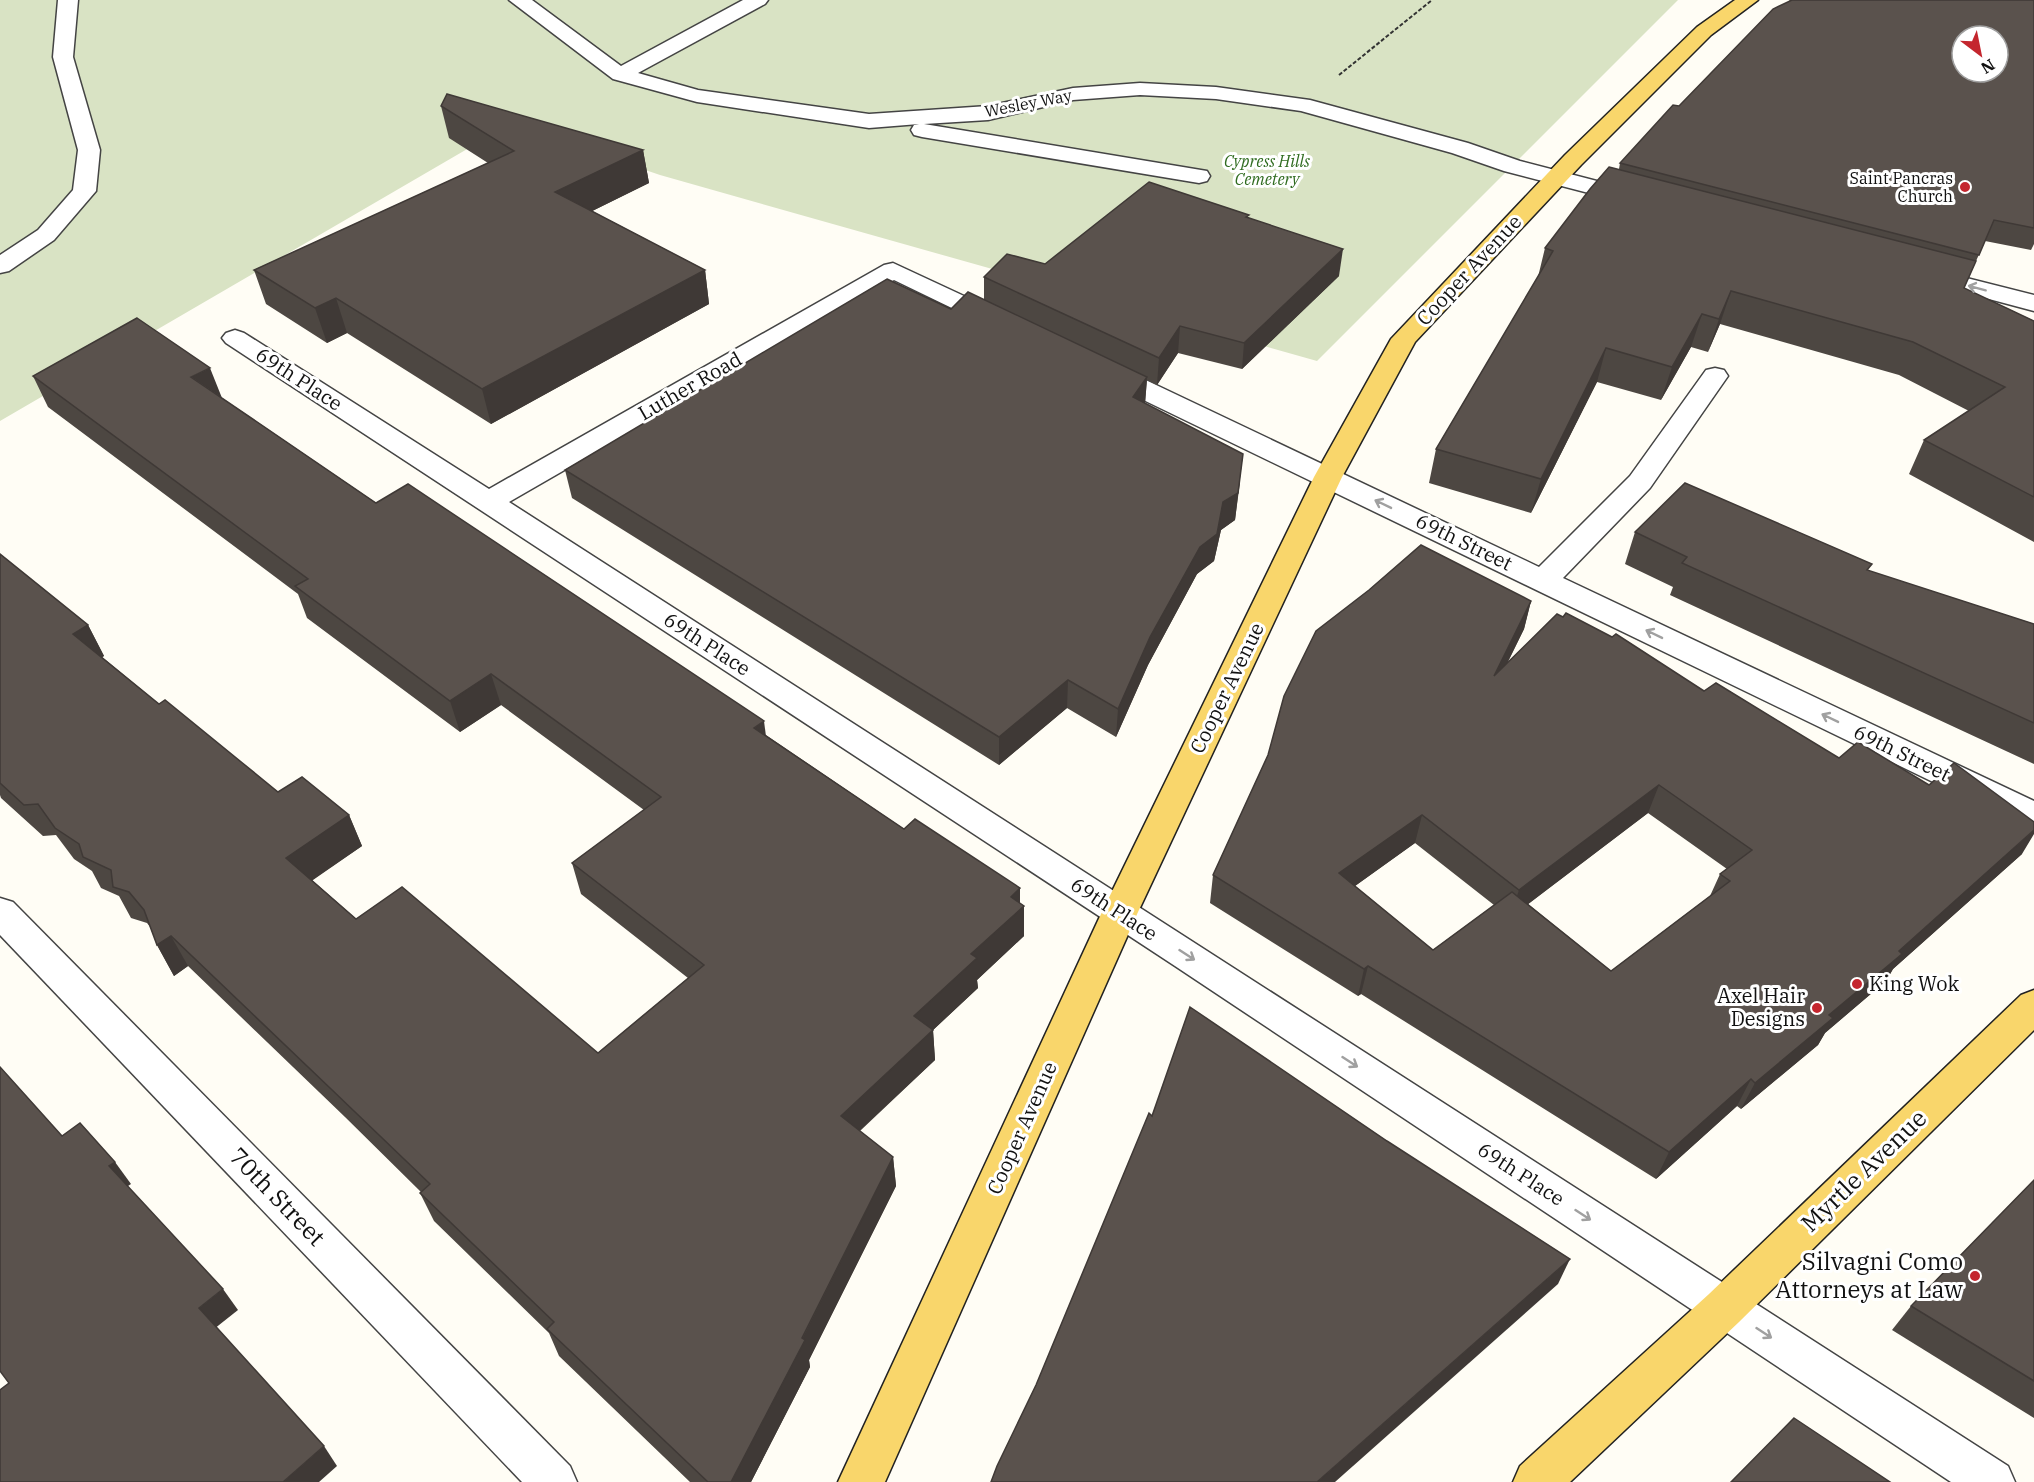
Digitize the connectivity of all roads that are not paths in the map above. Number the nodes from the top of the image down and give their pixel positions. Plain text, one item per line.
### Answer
1 (68, 0) edge
2 (519, 0) edge
3 (758, 0) edge
4 (1748, 0) edge
5 (620, 75) junction
6 (869, 121) junction
7 (1199, 176) dead end
8 (1555, 178) junction
9 (1654, 204) edge
10 (0, 267) edge
11 (1896, 267) edge
12 (2034, 303) edge
13 (1020, 331) edge
14 (235, 338) dead end
15 (1083, 361) edge
16 (1715, 376) dead end
17 (1328, 477) junction
18 (488, 502) junction
19 (1543, 580) junction
20 (2034, 816) edge
21 (0, 912) edge
22 (1120, 912) junction
23 (2034, 1006) edge
24 (1725, 1308) junction
25 (554, 1482) edge
26 (861, 1482) edge
27 (1536, 1482) edge
28 (1992, 1482) edge

1 - 10 street
2 - 5 street, Wesley Way
3 - 5 street
4 - 8 main road, Cooper Avenue
5 - 6 street, Wesley Way
6 - 7 street
6 - 8 street, Wesley Way
8 - 9 street, Wesley Way
8 - 17 main road, Cooper Avenue
12 -> 11 street
13 - 18 street, Luther Road
14 - 18 street, 69th Place
15 - 17 street, 69th Street
16 - 19 street
19 -> 17 street, 69th Street
17 - 22 main road, Cooper Avenue
18 - 22 street, 69th Place
20 -> 19 street, 69th Street
21 - 25 street, 70th Street
22 -> 24 street, 69th Place
22 - 26 main road, Cooper Avenue
23 - 24 main road, Myrtle Avenue
24 - 27 main road, Myrtle Avenue
24 -> 28 street, 69th Place

